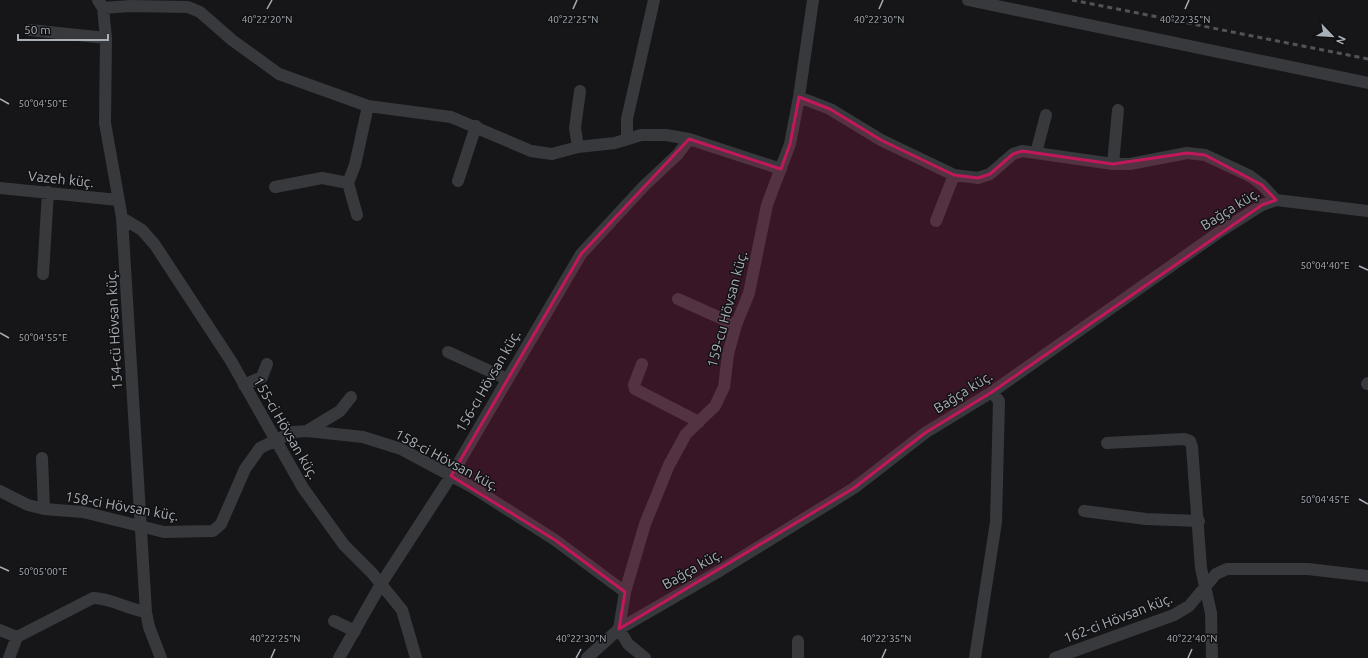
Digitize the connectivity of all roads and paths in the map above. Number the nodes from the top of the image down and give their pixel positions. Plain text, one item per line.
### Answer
1 (654, 0) edge
2 (813, 0) edge
3 (968, 0) edge
4 (101, 4) edge
5 (30, 30) dead end
6 (106, 38) junction
7 (1368, 83) edge
8 (580, 90) dead end
9 (799, 97) junction
10 (368, 106) junction
11 (1118, 110) dead end
12 (1046, 114) dead end
13 (476, 126) junction
14 (627, 139) junction
15 (689, 139) junction
16 (578, 147) junction
17 (1036, 153) junction
18 (1113, 164) junction
19 (781, 169) junction
20 (954, 175) junction
21 (458, 182) dead end
22 (348, 183) junction
23 (275, 187) dead end
24 (0, 188) edge
25 (48, 192) junction
26 (118, 200) junction
27 (1276, 200) junction
28 (1368, 211) edge
29 (356, 216) dead end
30 (122, 218) junction
31 (936, 220) dead end
32 (43, 274) dead end
33 (678, 299) dead end
34 (736, 325) junction
35 (448, 352) dead end
36 (267, 364) dead end
37 (642, 364) dead end
38 (507, 379) junction
39 (244, 385) junction
40 (992, 392) junction
41 (351, 396) dead end
42 (699, 422) junction
43 (307, 431) junction
44 (276, 440) junction
45 (1107, 443) dead end
46 (42, 458) dead end
47 (451, 476) junction
48 (0, 491) edge
49 (44, 509) junction
50 (1084, 511) dead end
51 (1198, 521) junction
52 (140, 526) junction
53 (1368, 576) edge
54 (381, 584) junction
55 (1205, 587) junction
56 (625, 592) junction
57 (146, 612) junction
58 (334, 621) dead end
59 (619, 629) junction
60 (0, 630) edge
61 (356, 631) junction
62 (17, 637) junction
63 (798, 641) dead end
64 (9, 658) edge
65 (161, 658) edge
66 (339, 658) edge
67 (416, 658) edge
68 (587, 658) edge
69 (645, 658) edge
70 (798, 658) edge
71 (975, 658) edge
72 (1055, 658) edge
73 (1212, 658) edge

1 - 14 street
2 - 9 street, 159-cu Hövsan küç.
3 - 7 street
4 - 6 street, 154-cü Hövsan küç.
4 - 10 street
5 - 6 street
6 - 26 street, 154-cü Hövsan küç.
8 - 16 street
9 - 19 street, 159-cu Hövsan küç.
9 - 20 street
10 - 13 street
10 - 22 street
11 - 18 street
12 - 17 street
13 - 16 street
13 - 21 street
14 - 15 street
14 - 16 street
15 - 19 street
15 - 38 street, 156-cı Hövsan küç.
17 - 18 street
17 - 20 street
18 - 27 street
19 - 34 street, 159-cu Hövsan küç.
20 - 31 street
22 - 23 street
22 - 29 street
24 - 25 street, Vazeh küç.
25 - 26 street, Vazeh küç.
25 - 32 street
26 - 30 street, 154-cü Hövsan küç.
27 - 28 street, Bağça küç.
27 - 40 street, Bağça küç.
30 - 39 street, 155-ci Hövsan küç.
30 - 52 street, 154-cü Hövsan küç.
33 - 34 street
34 - 42 street, 159-cu Hövsan küç.
35 - 38 street
36 - 39 street
37 - 42 street
38 - 47 street, 156-cı Hövsan küç.
39 - 44 street, 155-ci Hövsan küç.
40 - 59 street, Bağça küç.
40 - 71 street
41 - 43 street
42 - 56 street, 159-cu Hövsan küç.
43 - 44 street, 158-ci Hövsan küç.
43 - 47 street, 158-ci Hövsan küç.
44 - 52 street, 158-ci Hövsan küç.
44 - 54 street, 155-ci Hövsan küç.
45 - 51 street
46 - 49 street
47 - 54 street, 156-cı Hövsan küç.
47 - 56 street, 158-ci Hövsan küç.
48 - 49 street, 158-ci Hövsan küç.
49 - 52 street, 158-ci Hövsan küç.
50 - 51 street
51 - 55 street
52 - 57 street, 154-cü Hövsan küç.
53 - 55 street, 162-ci Hövsan küç.
54 - 61 street, 156-cı Hövsan küç.
54 - 67 street, 155-ci Hövsan küç.
55 - 72 street, 162-ci Hövsan küç.
55 - 73 street
56 - 59 street, 159-cu Hövsan küç.
57 - 62 street
57 - 65 street, 154-cü Hövsan küç.
58 - 61 street
59 - 68 street, Bağça küç.
59 - 69 street
60 - 62 street
61 - 66 street, 156-cı Hövsan küç.
62 - 64 street
63 - 70 street

